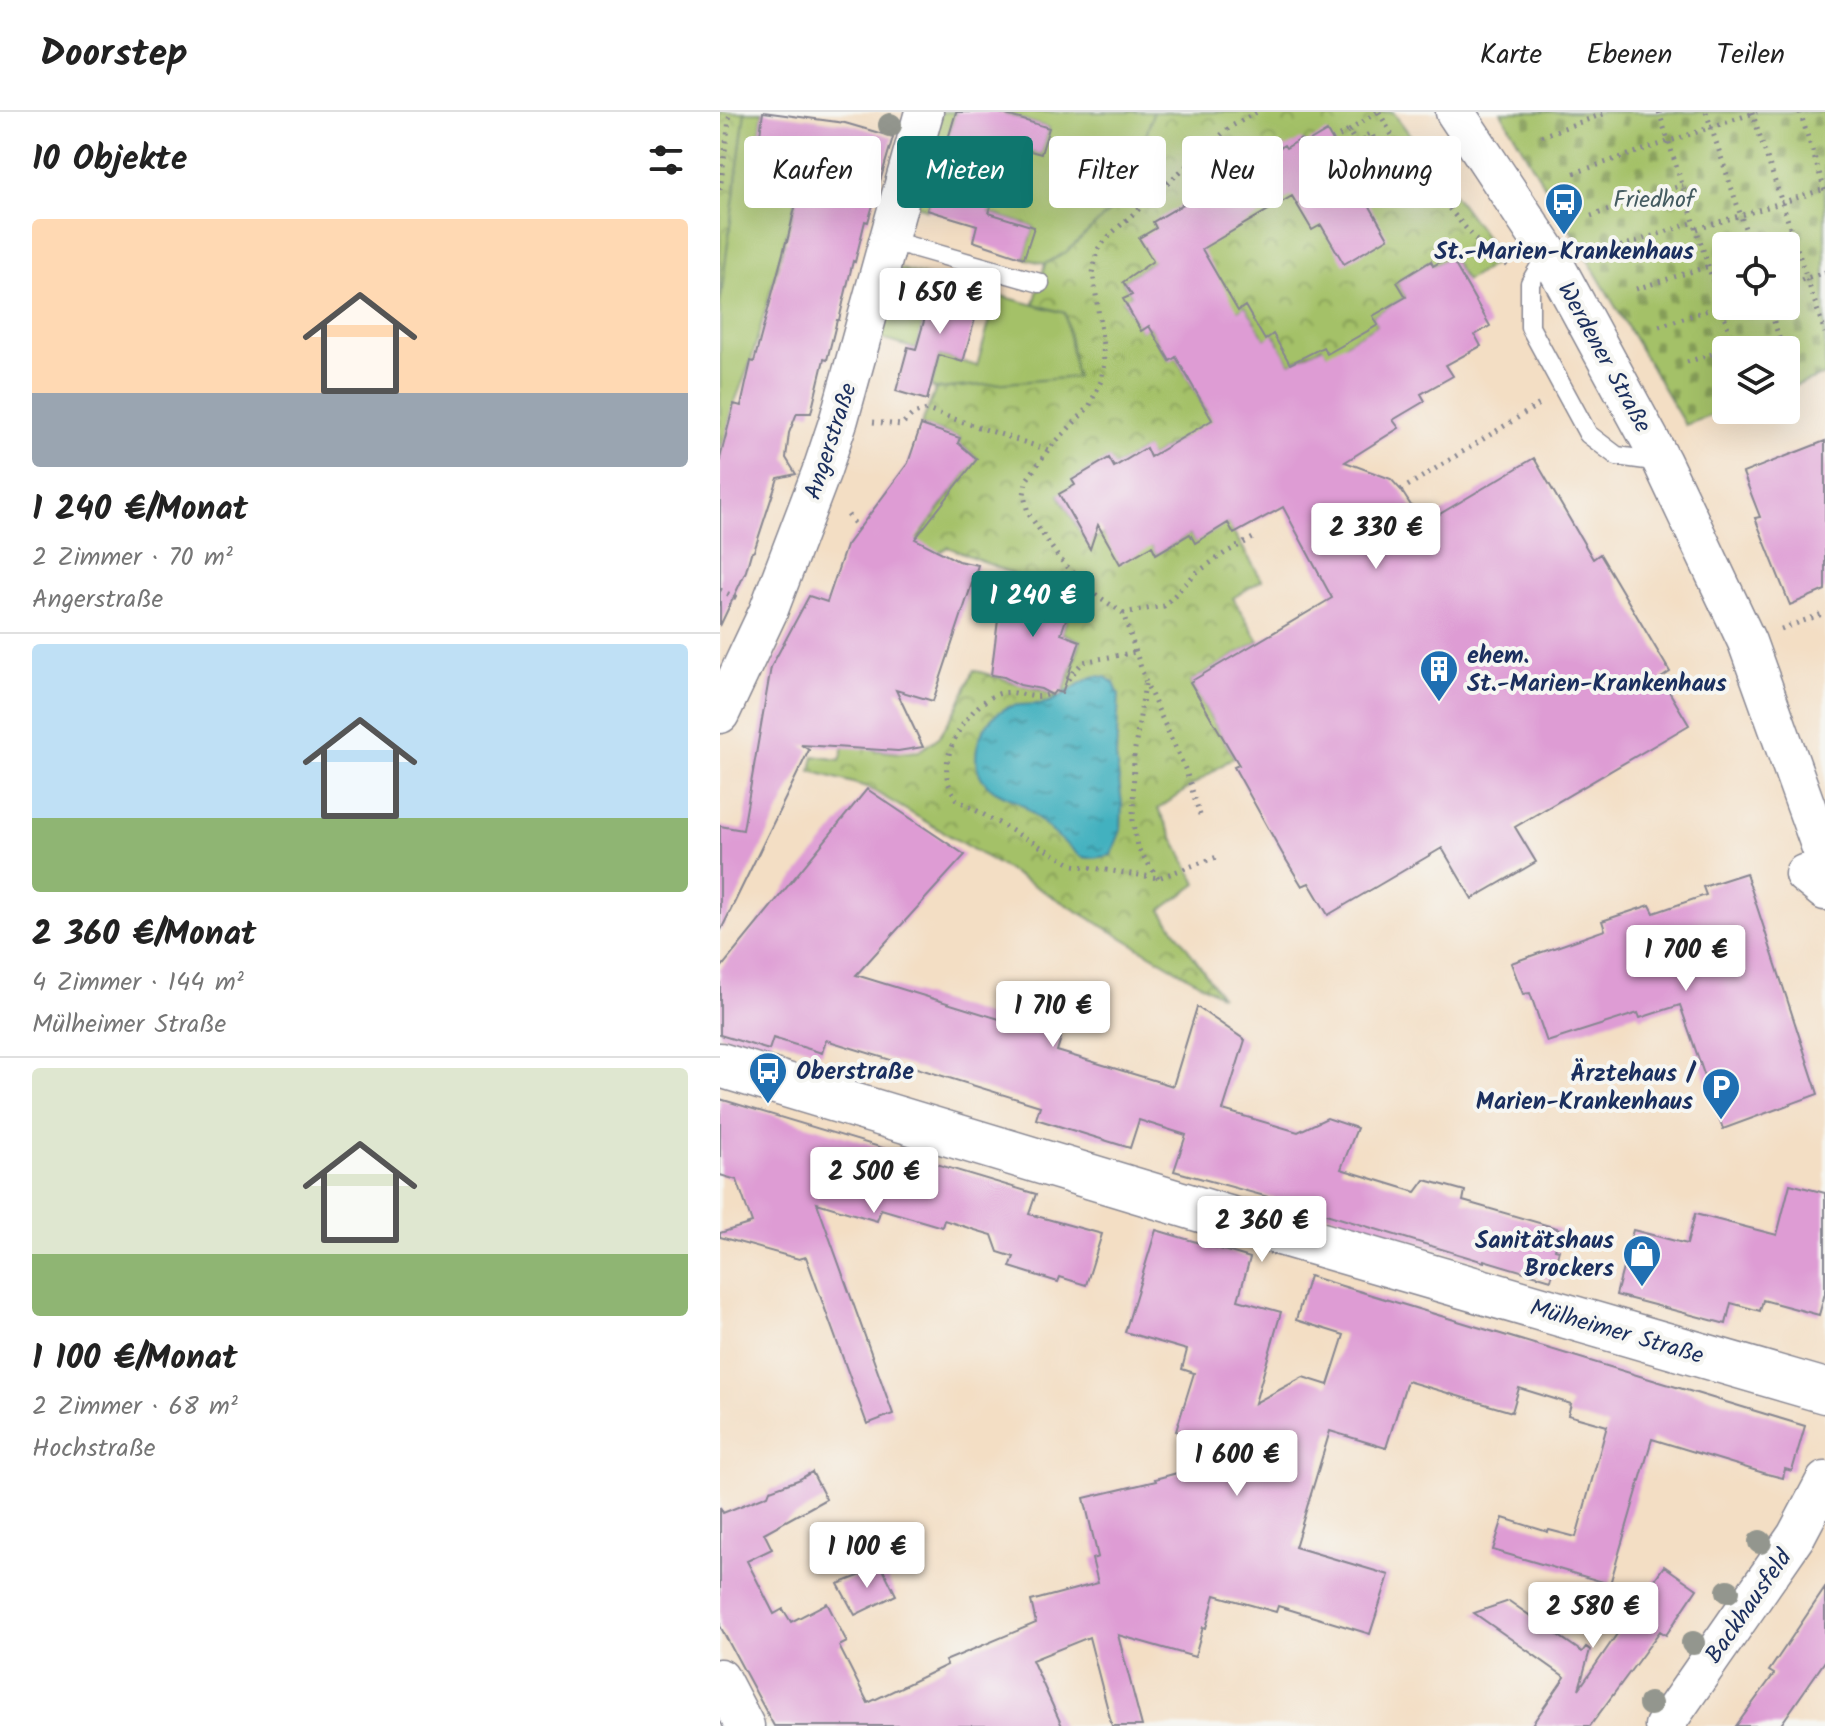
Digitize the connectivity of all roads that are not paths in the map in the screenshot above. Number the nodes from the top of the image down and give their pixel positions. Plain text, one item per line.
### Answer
1 (924, 112) edge
2 (1455, 112) edge
3 (888, 240) junction
4 (1539, 268) junction
5 (1040, 283) dead end
6 (1662, 462) junction
7 (720, 714) edge
8 (1818, 875) edge
9 (720, 1065) edge
10 (1825, 1391) edge
11 (1825, 1481) edge
12 (720, 1678) edge
13 (745, 1726) edge
14 (1664, 1726) edge

1 - 3 street, Angerstraße
2 - 4 street, Werdener Straße
3 - 5 lane
3 - 7 street, Angerstraße
4 - 6 street, Werdener Straße
4 - 6 lane, Werdener Straße
6 - 8 street, Werdener Straße
9 - 10 street, Mülheimer Straße
11 - 14 street, Backhausfeld
12 - 13 street

